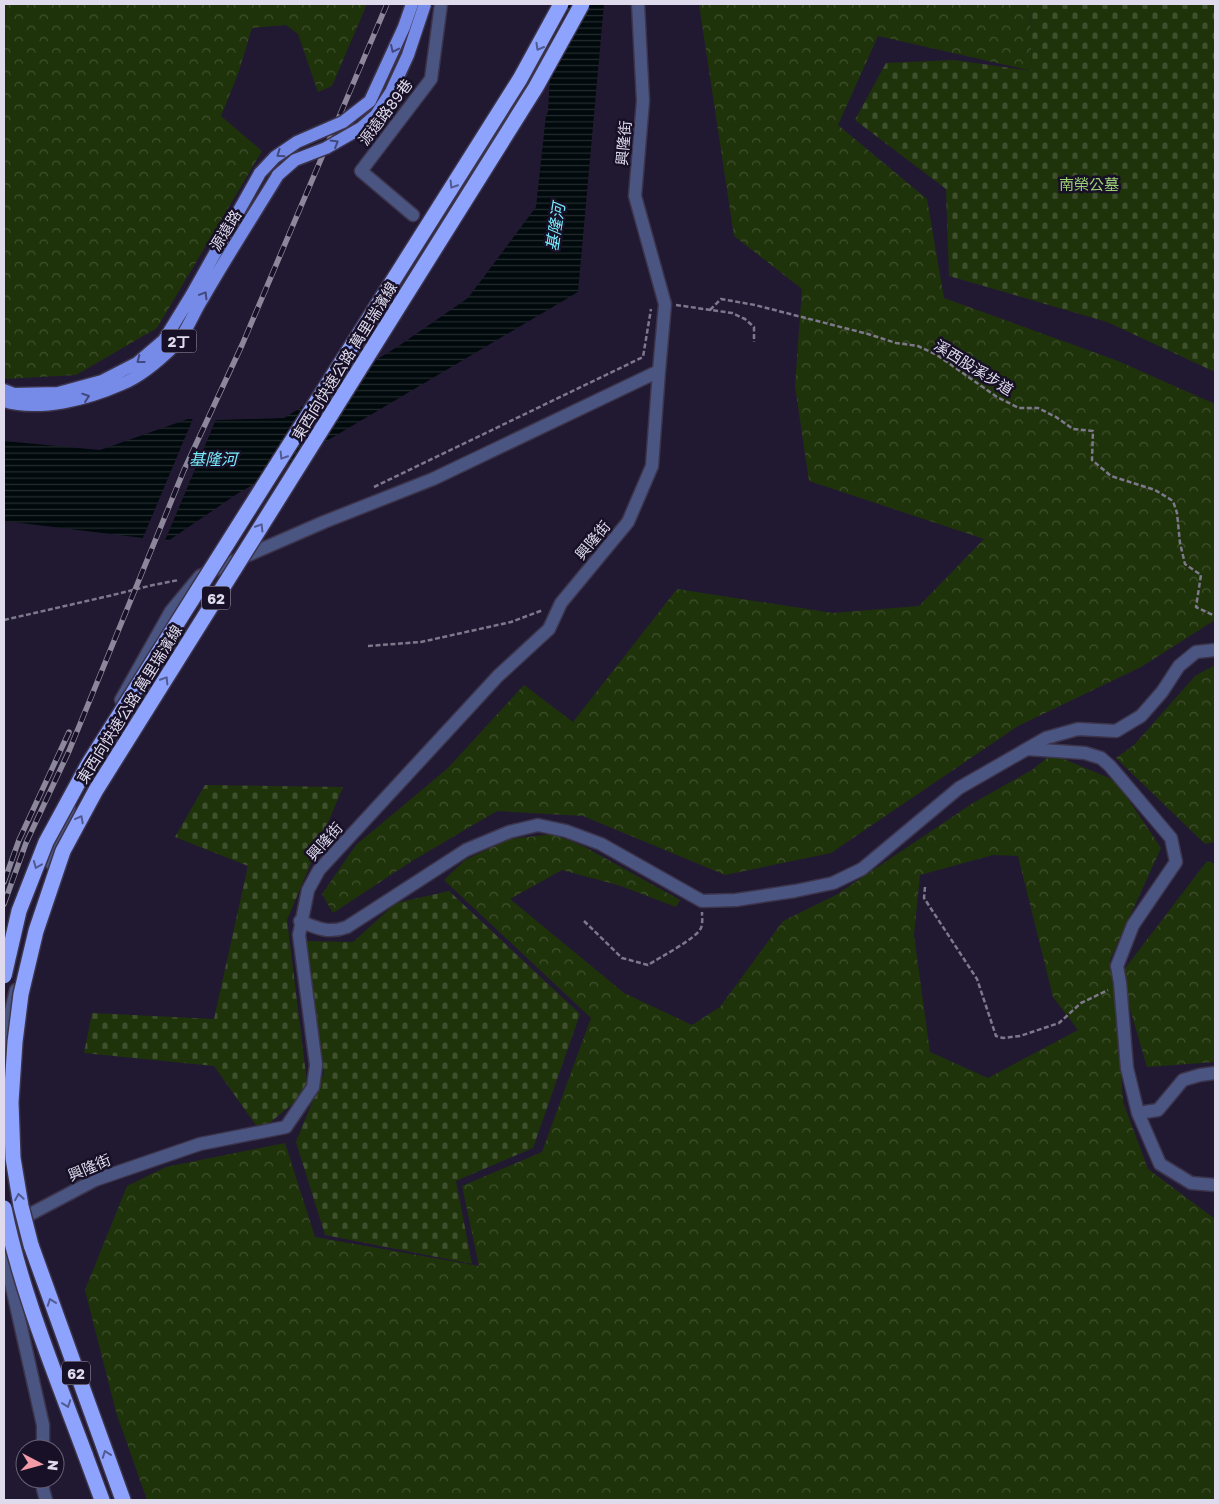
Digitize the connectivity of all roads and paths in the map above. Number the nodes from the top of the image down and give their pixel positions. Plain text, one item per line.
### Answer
1 (412, 4) edge
2 (425, 4) edge
3 (441, 4) edge
4 (561, 4) edge
5 (582, 4) edge
6 (638, 4) edge
7 (413, 215) dead end
8 (651, 304) dead end
9 (665, 304) junction
10 (710, 310) junction
11 (754, 342) dead end
12 (659, 371) junction
13 (4, 390) edge
14 (4, 401) edge
15 (367, 491) dead end
16 (200, 576) junction
17 (561, 603) junction
18 (1215, 616) edge
19 (4, 620) edge
20 (368, 646) dead end
21 (1215, 650) edge
22 (1027, 748) junction
23 (925, 887) dead end
24 (702, 901) junction
25 (300, 921) junction
26 (584, 921) dead end
27 (4, 976) edge
28 (1120, 984) junction
29 (4, 1066) edge
30 (1215, 1073) edge
31 (1138, 1113) junction
32 (1215, 1185) edge
33 (4, 1208) edge
34 (4, 1228) edge
35 (4, 1252) edge
36 (43, 1439) edge
37 (102, 1500) edge
38 (123, 1500) edge

1 -> 13 main road, 源遠路 / 2丁, bridge
14 -> 2 main road, 源遠路 / 2丁, bridge
3 - 7 street, 源遠路89巷
4 -> 27 highway, 東西向快速公路 萬里瑞濱線 / 62, bridge
38 -> 5 highway, 東西向快速公路 萬里瑞濱線 / 62, bridge
6 - 9 street, 興隆街
8 - 15 path
9 - 10 path
9 - 12 street, 興隆街
10 - 11 path
10 - 18 path, 溪西股溪步道
12 - 16 street
12 - 17 street, 興隆街
16 - 19 path
16 - 29 street
17 - 20 path
17 - 25 street, 興隆街
21 - 22 street
22 - 24 street
22 - 28 street
23 - 28 path
24 - 25 street
24 - 26 path
25 - 34 street, 興隆街
28 - 31 street
30 - 31 street
31 - 32 street
33 -> 37 highway, 62, bridge
35 - 36 street

